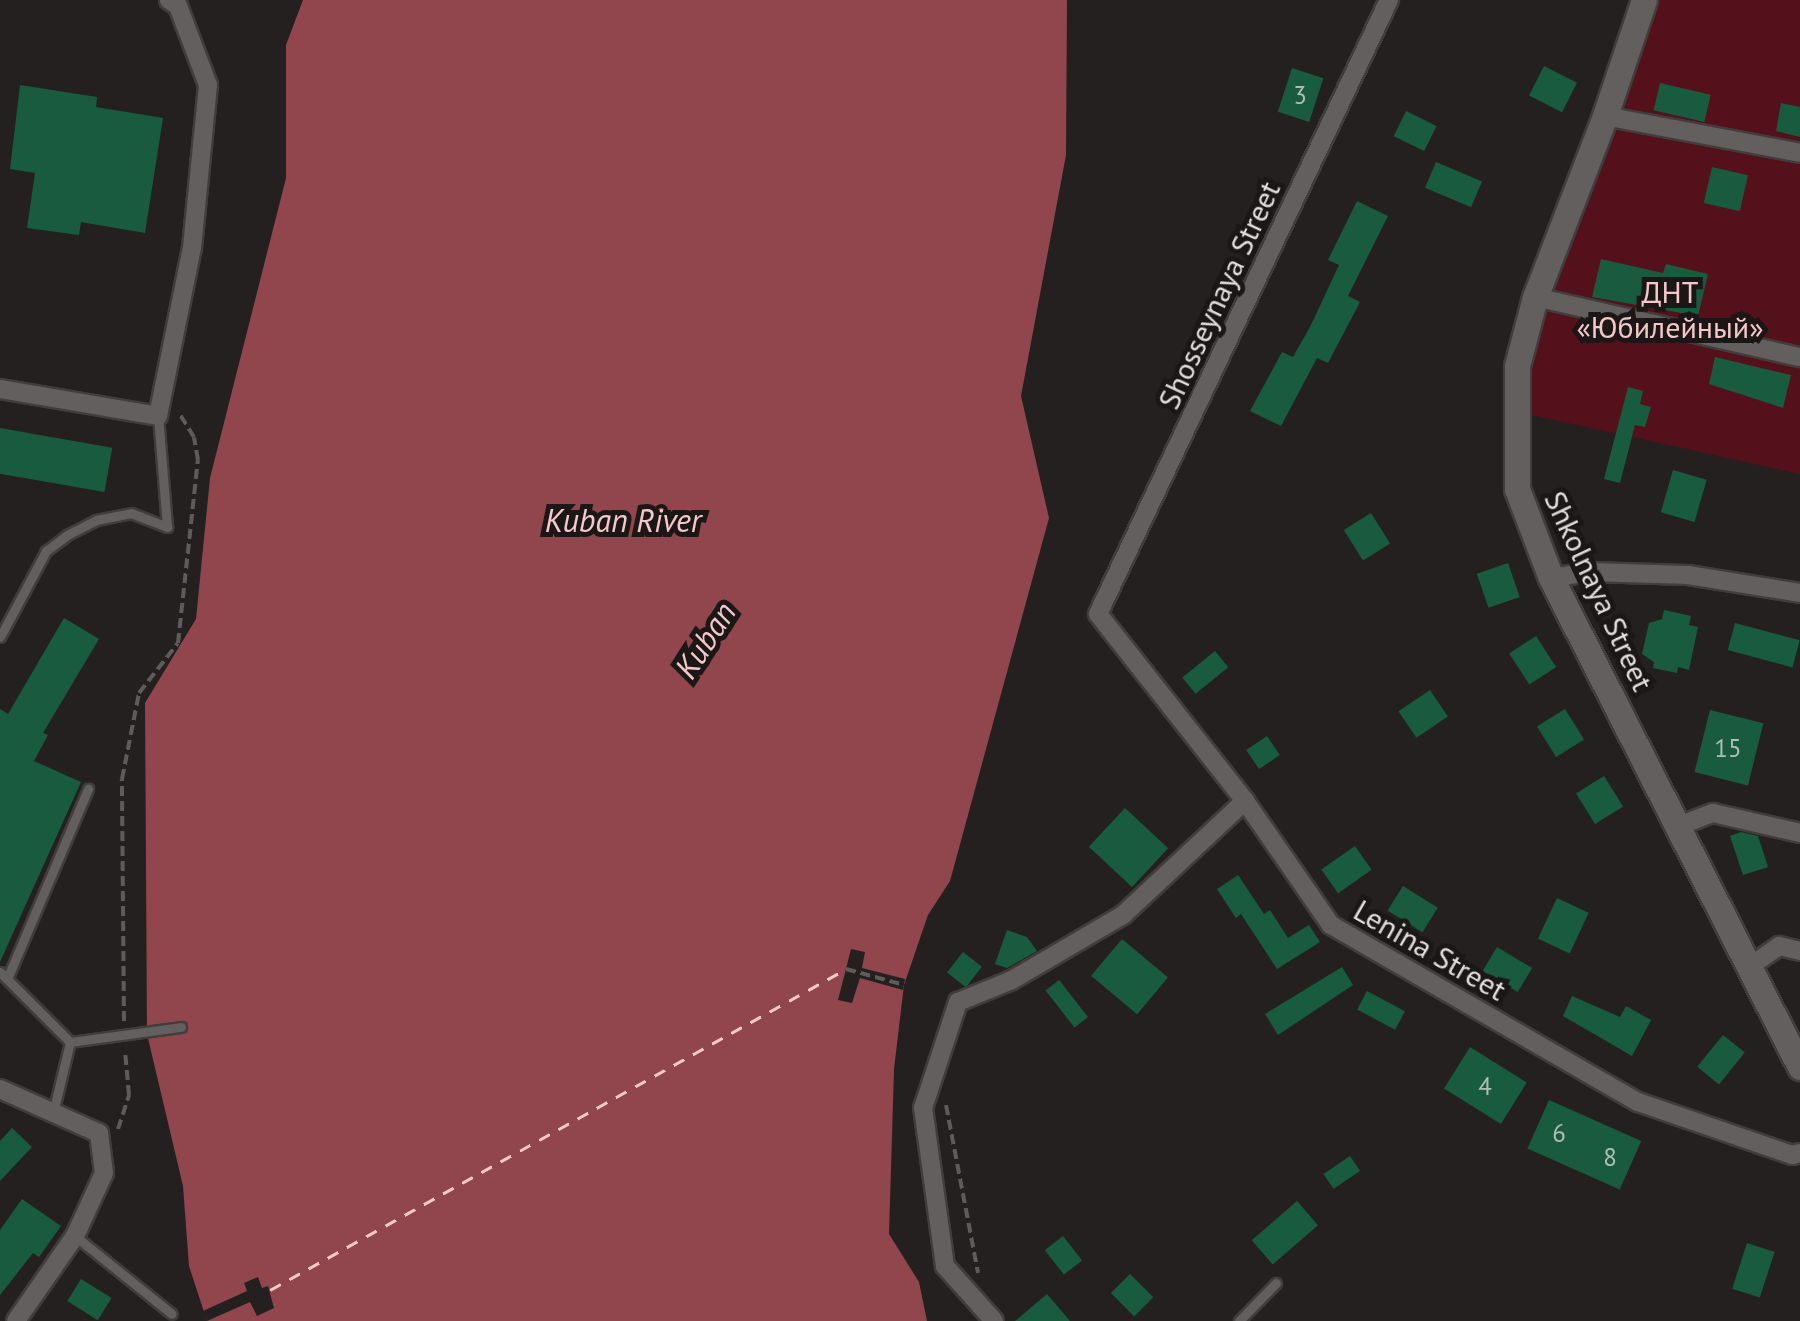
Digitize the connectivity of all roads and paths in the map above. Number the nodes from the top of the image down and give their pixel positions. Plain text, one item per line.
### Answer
1 (168, 0) edge
2 (1389, 0) edge
3 (1644, 0) edge
4 (1605, 116) junction
5 (1800, 153) edge
6 (1535, 297) junction
7 (1800, 357) edge
8 (0, 390) edge
9 (159, 411) junction
10 (1551, 578) junction
11 (1800, 593) edge
12 (1098, 614) joint
13 (0, 637) edge
14 (88, 790) dead end
15 (1245, 801) junction
16 (1676, 827) junction
17 (1800, 833) edge
18 (1800, 951) edge
19 (1749, 967) junction
20 (846, 969) dead end
21 (3, 976) edge
22 (904, 985) dead end
23 (181, 1026) dead end
24 (125, 1034) junction
25 (70, 1042) junction
26 (1800, 1067) edge
27 (0, 1089) edge
28 (945, 1096) dead end
29 (53, 1113) junction
30 (99, 1134) junction
31 (1800, 1153) edge
32 (75, 1236) junction
33 (978, 1272) dead end
34 (1276, 1283) dead end
35 (172, 1314) dead end
36 (16, 1321) edge
37 (994, 1321) edge
38 (1239, 1321) edge

1 - 9 street
2 - 12 street, Shosseynaya Street
3 - 4 street, Shkolnaya Street
4 - 5 street
4 - 6 street, Shkolnaya Street
6 - 7 street
6 - 10 street, Shkolnaya Street
8 - 9 street
9 - 13 lane
9 - 24 path
10 - 11 street
10 - 16 street, Shkolnaya Street
12 - 15 street, Lenina Street
14 - 21 lane
15 - 31 street, Lenina Street
15 - 37 street
16 - 17 street
16 - 19 street, Shkolnaya Street
18 - 19 street
19 - 26 street, Shkolnaya Street
20 - 22 path
21 - 25 lane
23 - 24 lane
24 - 25 lane
24 - 30 path
25 - 29 lane
27 - 29 street
28 - 33 path
29 - 30 street
30 - 32 street
32 - 35 lane
32 - 36 street
34 - 38 lane

